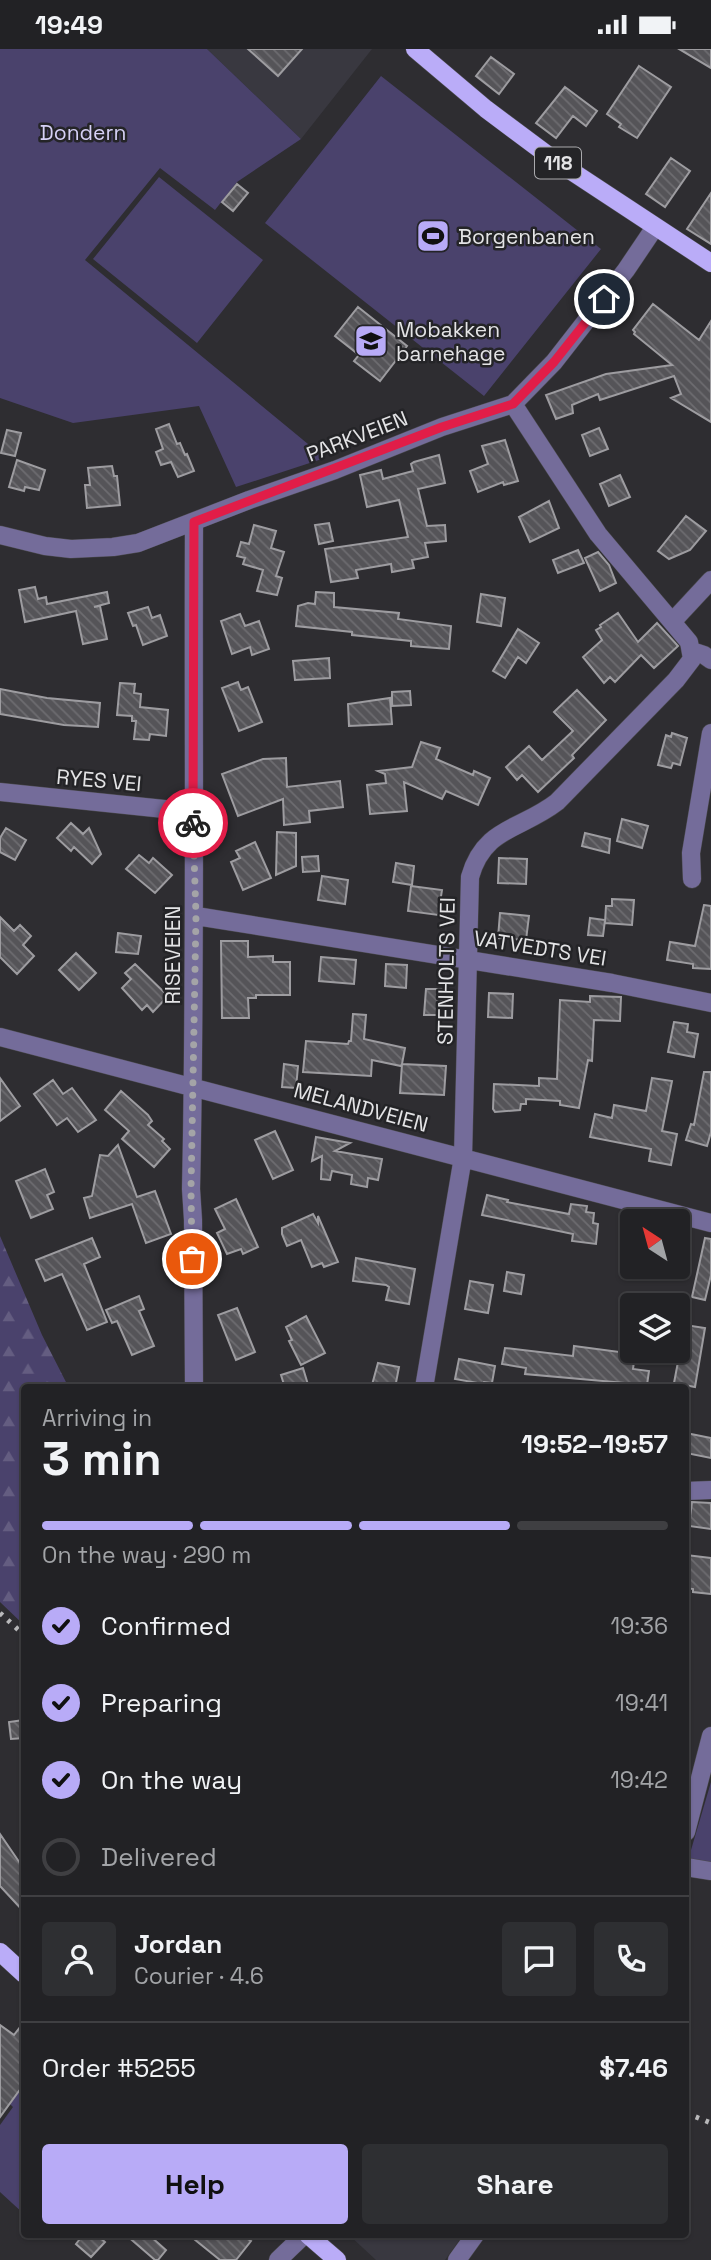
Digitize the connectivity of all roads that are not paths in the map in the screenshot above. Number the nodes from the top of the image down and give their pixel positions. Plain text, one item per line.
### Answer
1 (415, 49) edge
2 (655, 227) junction
3 (711, 263) edge
4 (513, 404) junction
5 (194, 522) junction
6 (0, 535) edge
7 (711, 580) edge
8 (673, 621) junction
9 (692, 651) junction
10 (711, 660) edge
11 (711, 733) edge
12 (0, 792) edge
13 (193, 812) junction
14 (692, 879) dead end
15 (196, 916) junction
16 (469, 960) junction
17 (711, 1003) edge
18 (0, 1037) edge
19 (193, 1087) junction
20 (463, 1157) junction
21 (711, 1223) edge
22 (194, 1384) edge
23 (425, 1384) edge
24 (711, 1490) edge
25 (689, 1491) edge
26 (711, 1736) edge
27 (706, 1759) junction
28 (689, 1768) edge
29 (689, 1821) edge
30 (689, 1867) edge
31 (711, 1871) edge
32 (0, 1952) edge
33 (21, 1971) edge
34 (303, 2238) edge
35 (310, 2238) edge
36 (473, 2238) edge
37 (278, 2260) edge
38 (337, 2260) edge
39 (457, 2260) edge

1 - 2 main road, 118
2 - 3 main road, 118
2 - 4 street, PARKVEIEN
4 - 5 street, PARKVEIEN
4 - 8 street
5 - 6 street, PARKVEIEN
5 - 13 street, RISEVEIEN
7 - 8 street
8 - 9 street
9 - 10 street
9 - 16 street, STENHOLTS VEI
11 - 14 street
12 - 13 street, RYES VEI
13 - 15 street, RISEVEIEN
15 - 16 street, VATVEDTS VEI
15 - 19 street, RISEVEIEN
16 - 17 street, VATVEDTS VEI
16 - 20 street, STENHOLTS VEI
18 - 19 street, MELANDVEIEN
19 - 20 street, MELANDVEIEN
19 - 22 street, RISEVEIEN
20 - 21 street, MELANDVEIEN
20 - 23 street, STENHOLTS VEI
24 - 25 street
26 - 27 street
27 - 28 street
27 - 29 street
30 - 31 street
32 - 33 main road
34 - 37 street
35 - 38 main road
36 - 39 street

